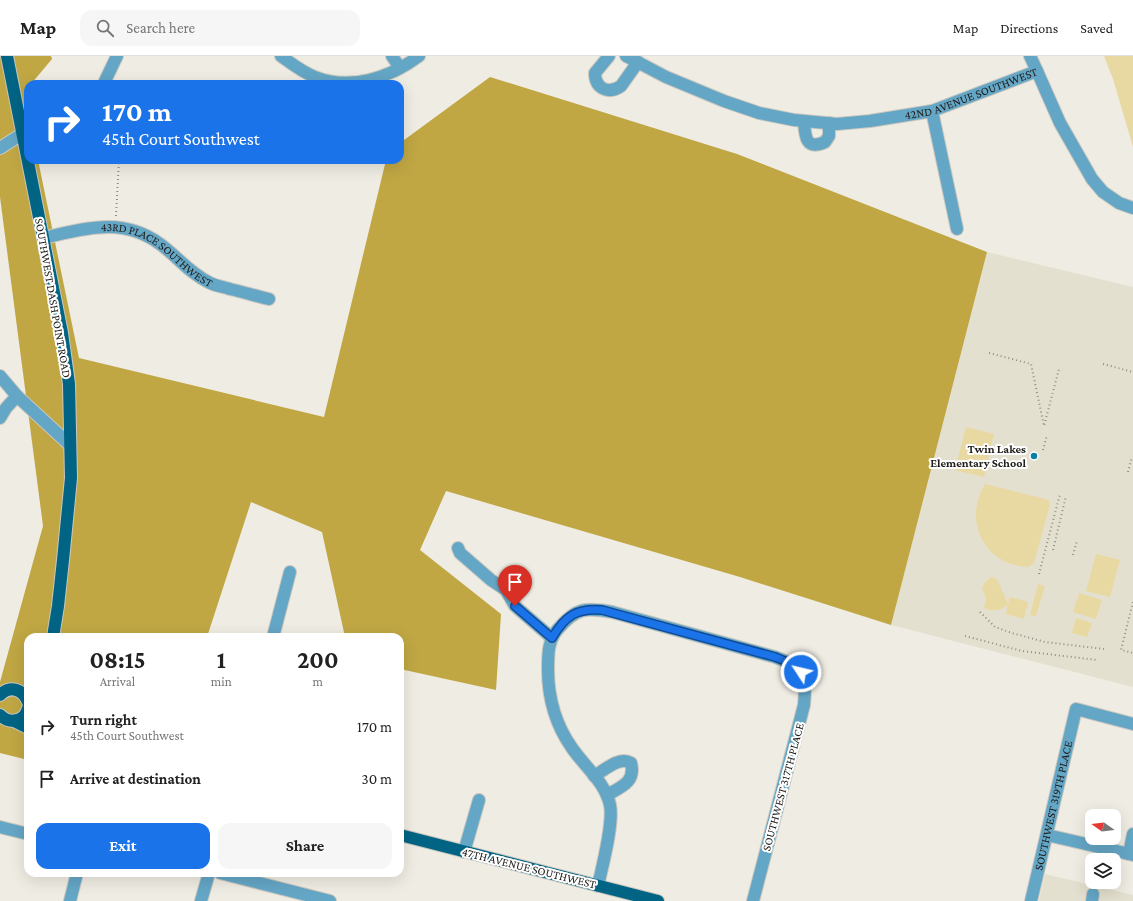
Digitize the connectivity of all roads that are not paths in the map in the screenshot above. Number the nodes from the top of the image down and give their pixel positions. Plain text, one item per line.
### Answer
1 (7, 56) edge
2 (116, 56) edge
3 (281, 56) edge
4 (392, 56) edge
5 (419, 56) edge
6 (609, 56) edge
7 (626, 56) edge
8 (1030, 56) edge
9 (638, 62) junction
10 (400, 68) junction
11 (1037, 71) junction
12 (105, 80) edge
13 (331, 80) edge
14 (371, 80) edge
15 (932, 111) junction
16 (804, 121) junction
17 (829, 123) junction
18 (22, 134) junction
19 (24, 144) edge
20 (0, 148) edge
21 (28, 164) edge
22 (1133, 208) edge
23 (957, 229) dead end
24 (43, 238) junction
25 (269, 299) dead end
26 (0, 376) edge
27 (17, 396) junction
28 (0, 418) edge
29 (70, 445) junction
30 (458, 548) dead end
31 (290, 572) dead end
32 (53, 633) edge
33 (274, 633) edge
34 (552, 638) junction
35 (24, 684) edge
36 (12, 689) junction
37 (0, 695) edge
38 (24, 695) edge
39 (24, 716) edge
40 (5, 718) edge
41 (1133, 724) edge
42 (24, 726) edge
43 (594, 776) junction
44 (607, 795) junction
45 (479, 800) dead end
46 (0, 827) edge
47 (24, 833) edge
48 (1133, 834) edge
49 (1046, 835) junction
50 (404, 836) edge
51 (464, 852) junction
52 (1131, 854) edge
53 (77, 877) edge
54 (208, 877) edge
55 (236, 877) edge
56 (598, 886) junction
57 (70, 901) edge
58 (202, 901) edge
59 (330, 901) edge
60 (658, 901) edge
61 (754, 901) edge
62 (1031, 901) edge

1 - 18 main road, SOUTHWEST DASH POINT ROAD
2 - 12 street
3 - 13 street
4 - 10 street
5 - 10 street
6 - 9 street
7 - 9 street, 42ND AVENUE SOUTHWEST
8 - 11 street
9 - 16 street, 42ND AVENUE SOUTHWEST
10 - 14 street
11 - 15 street, 42ND AVENUE SOUTHWEST
11 - 22 street, 42ND AVENUE SOUTHWEST
15 - 17 street, 42ND AVENUE SOUTHWEST
15 - 23 street
16 - 17 street, 42ND AVENUE SOUTHWEST
16 - 17 street
18 - 19 main road, SOUTHWEST DASH POINT ROAD
18 - 20 street
21 - 24 main road, SOUTHWEST DASH POINT ROAD
24 - 25 street, 43RD PLACE SOUTHWEST
24 - 29 main road, SOUTHWEST DASH POINT ROAD
26 - 27 street
27 - 28 street
27 - 29 street
29 - 32 main road, SOUTHWEST DASH POINT ROAD
30 - 34 street
31 - 33 street
34 - 43 street
34 - 61 street, SOUTHWEST 317TH PLACE
35 - 36 main road
36 - 37 main road
36 - 38 main road
39 - 40 main road
40 - 42 main road
41 - 49 street, SOUTHWEST 319TH PLACE
43 - 44 street
43 - 44 street
44 - 56 street
45 - 51 street
46 - 47 street
48 - 52 street
49 - 52 street
49 - 62 street, SOUTHWEST 319TH PLACE
50 - 51 main road, 47TH AVENUE SOUTHWEST
51 - 56 main road, 47TH AVENUE SOUTHWEST
53 - 57 street
54 - 58 street
55 - 59 street
56 - 60 main road, 47TH AVENUE SOUTHWEST

